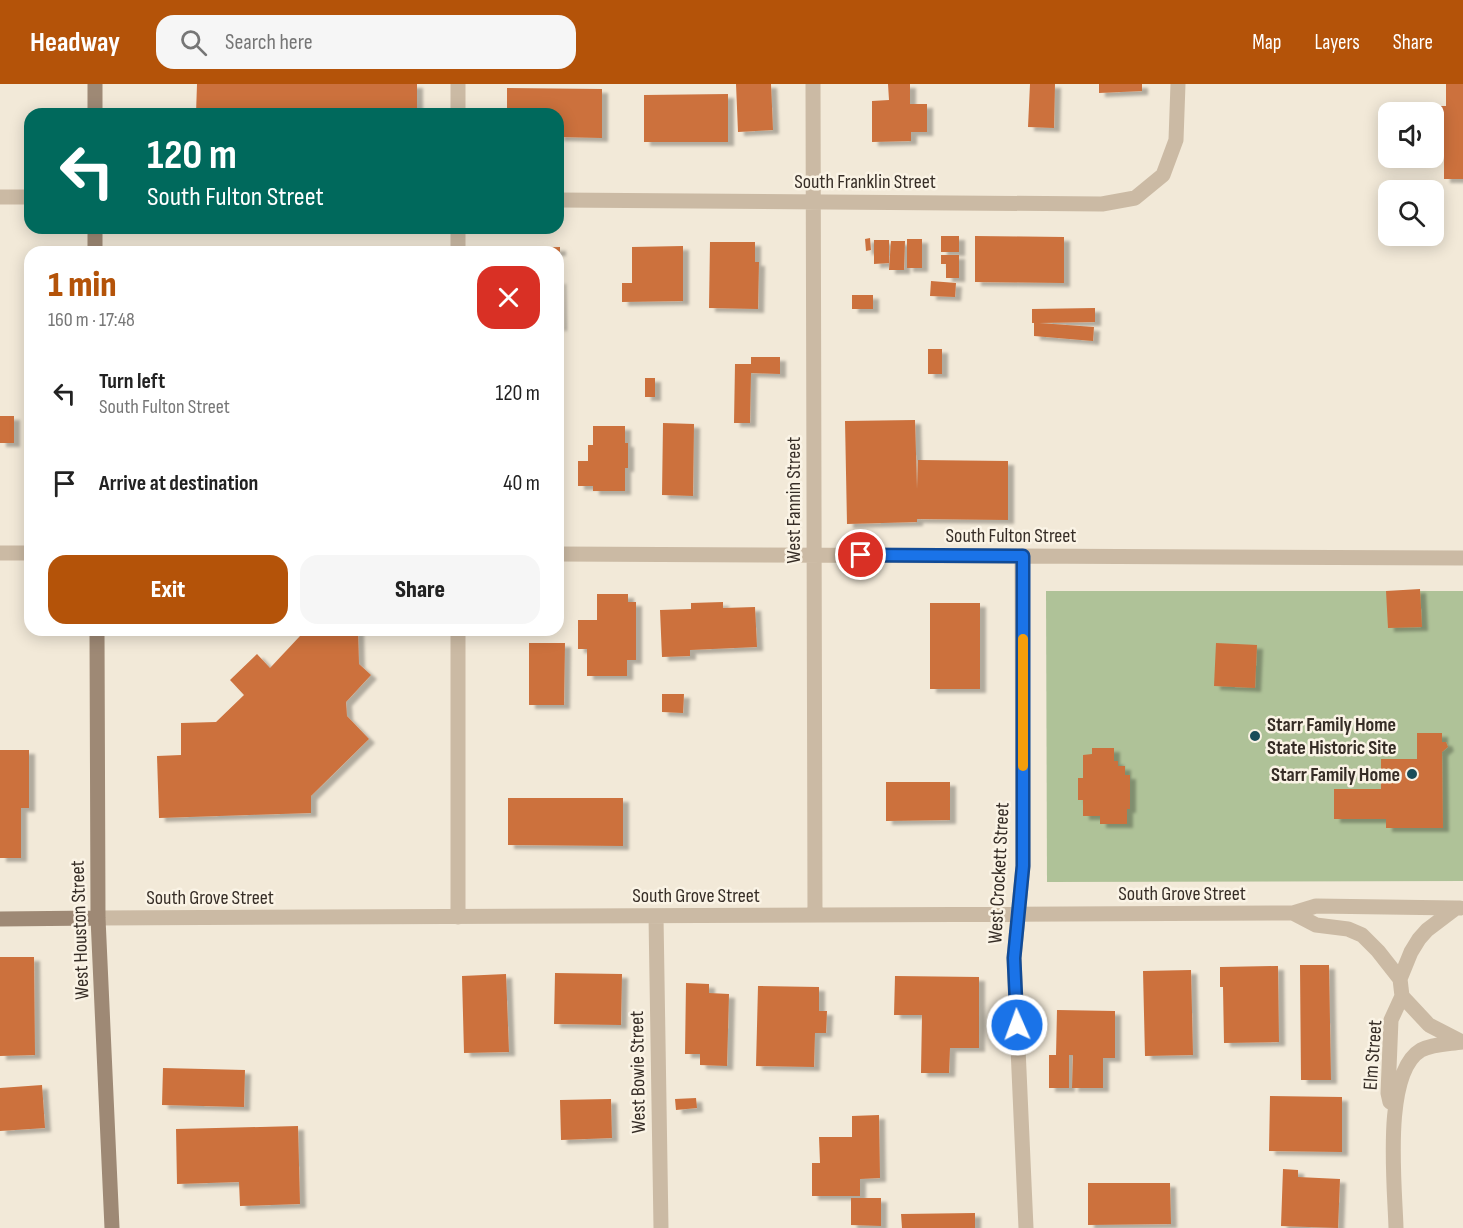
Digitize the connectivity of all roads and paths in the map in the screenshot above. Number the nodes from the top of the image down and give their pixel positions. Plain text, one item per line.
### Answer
1 (95, 84) edge
2 (458, 84) edge
3 (813, 84) edge
4 (1178, 84) edge
5 (95, 108) edge
6 (458, 108) edge
7 (0, 196) edge
8 (24, 196) edge
9 (564, 200) edge
10 (813, 202) junction
11 (0, 553) edge
12 (24, 553) edge
13 (564, 554) edge
14 (814, 555) junction
15 (1023, 556) junction
16 (1463, 558) edge
17 (97, 636) edge
18 (458, 636) edge
19 (1459, 908) edge
20 (1293, 913) junction
21 (1018, 914) junction
22 (815, 915) junction
23 (656, 916) junction
24 (458, 917) junction
25 (98, 918) junction
26 (0, 919) edge
27 (1400, 979) junction
28 (1402, 996) junction
29 (1463, 1042) edge
30 (1394, 1117) junction
31 (112, 1228) edge
32 (661, 1228) edge
33 (1026, 1228) edge
34 (1396, 1228) edge

1 - 5 main road
2 - 6 street
3 - 10 street, West Fannin Street
4 - 10 street, South Franklin Street
7 - 8 street
9 - 10 street, South Franklin Street
10 - 14 street, West Fannin Street
11 - 12 street
13 - 14 street, South Fulton Street
14 - 15 street, South Fulton Street
14 - 22 street, West Fannin Street
15 - 16 street, South Fulton Street
15 - 21 street, West Crockett Street
17 - 25 main road, West Houston Street
18 - 24 street
19 - 20 street, South Grove Street
19 - 27 street
20 - 21 street, South Grove Street
20 - 27 street, South Grove Street
21 - 22 street, South Grove Street
21 - 33 street, West Crockett Street
22 - 23 street, South Grove Street
23 - 24 street, South Grove Street
23 - 32 street, West Bowie Street
24 - 25 street, South Grove Street
25 - 26 main road
25 - 31 main road, West Houston Street
27 - 28 street
28 - 29 street
28 - 30 street, Elm Street
29 - 30 street, Elm Street
30 - 34 street, Elm Street

